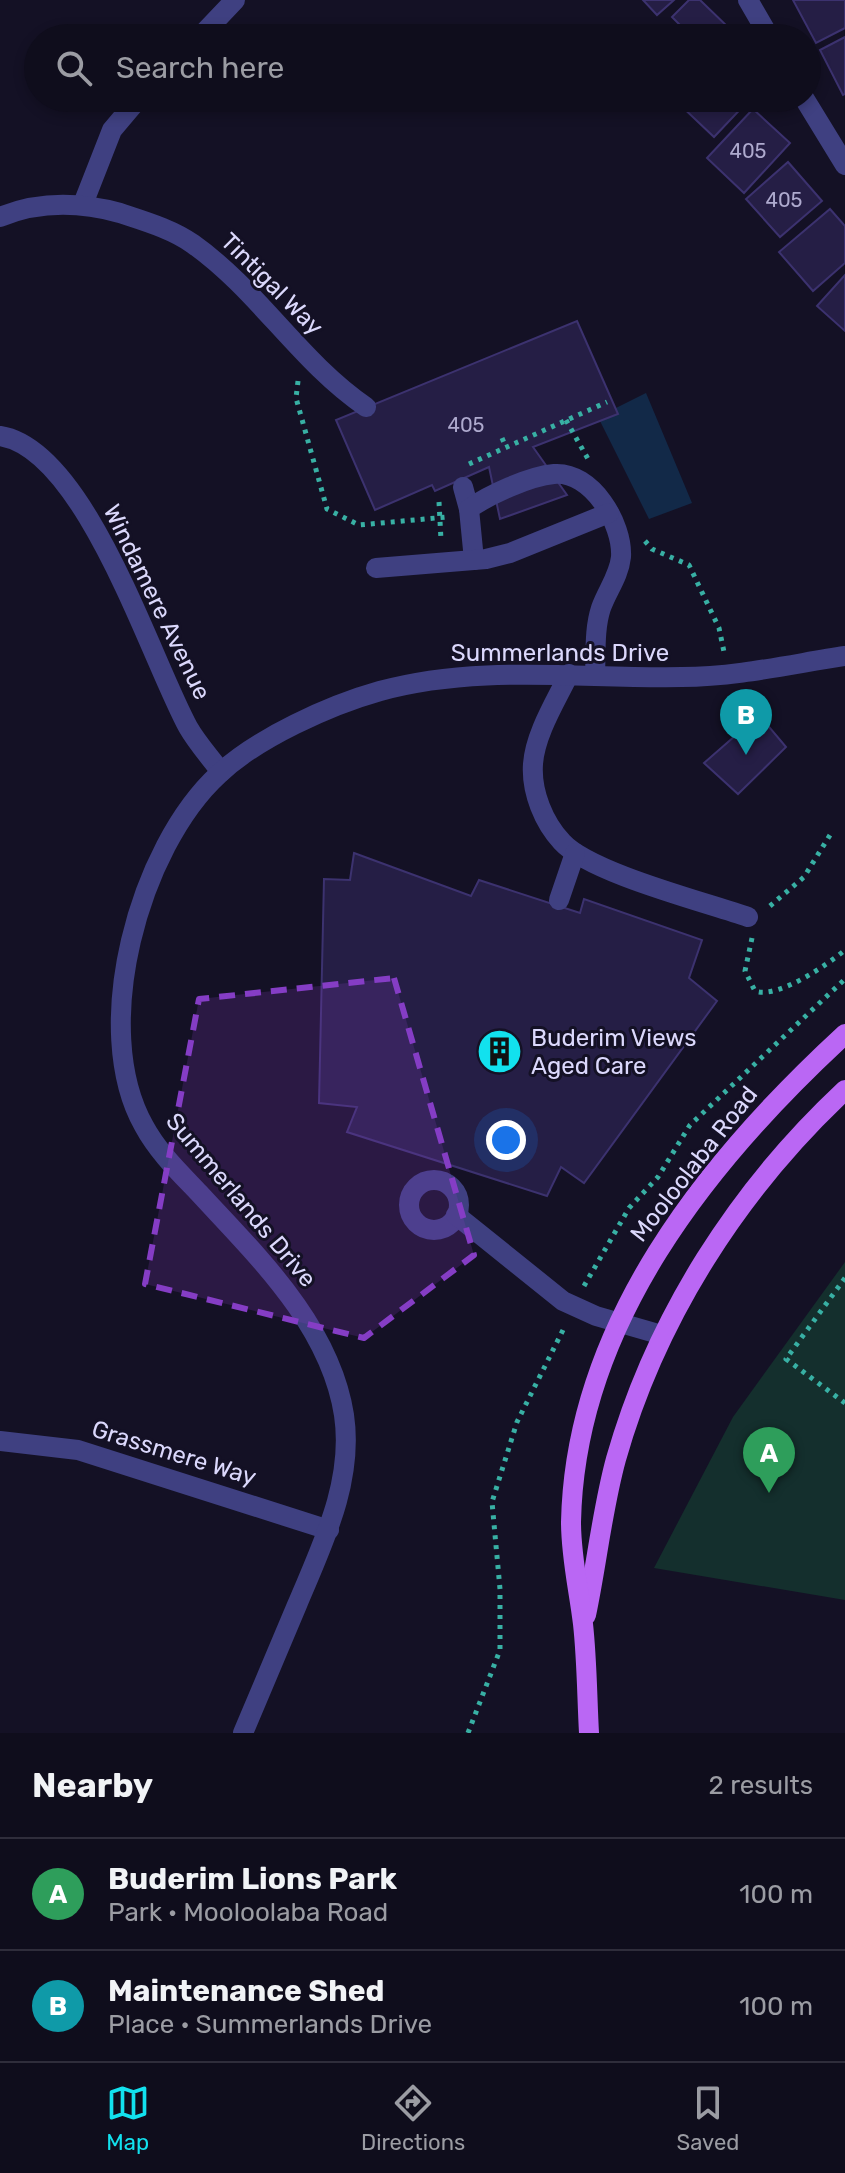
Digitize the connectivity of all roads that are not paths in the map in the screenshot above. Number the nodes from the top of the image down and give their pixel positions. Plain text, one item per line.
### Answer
1 (235, 0) edge
2 (748, 0) edge
3 (212, 24) edge
4 (762, 24) edge
5 (127, 112) edge
6 (813, 112) edge
7 (845, 165) edge
8 (83, 204) junction
9 (0, 217) edge
10 (366, 407) dead end
11 (0, 436) edge
12 (463, 487) dead end
13 (461, 513) junction
14 (609, 513) junction
15 (474, 560) junction
16 (376, 568) dead end
17 (845, 656) edge
18 (569, 674) junction
19 (595, 675) junction
20 (221, 772) junction
21 (575, 853) junction
22 (559, 900) dead end
23 (754, 921) road end
24 (845, 1034) edge
25 (845, 1090) edge
26 (456, 1215) dead end
27 (619, 1323) junction
28 (662, 1335) junction
29 (0, 1441) edge
30 (329, 1530) junction
31 (583, 1626) junction
32 (243, 1733) edge
33 (589, 1733) edge

1 - 3 street
2 - 4 street
5 - 8 street
6 - 7 street
8 - 9 street, Tintigal Way
8 - 10 street, Tintigal Way
11 - 20 street, Windamere Avenue
12 - 13 street
13 - 14 street
13 - 15 street
14 - 15 street
14 - 19 street
15 - 16 street
17 - 19 street, Summerlands Drive
18 - 19 street, Summerlands Drive
18 - 20 street, Summerlands Drive
18 - 21 street
20 - 30 street, Summerlands Drive
21 - 22 street
21 - 23 street
24 - 27 main road, Mooloolaba Road
25 - 28 main road, Mooloolaba Road
26 - 27 street
27 - 28 street
27 - 31 main road, Mooloolaba Road
28 - 31 main road, Mooloolaba Road
29 - 30 street, Grassmere Way
30 - 32 street, Summerlands Drive
31 - 33 main road, Mooloolaba Road

